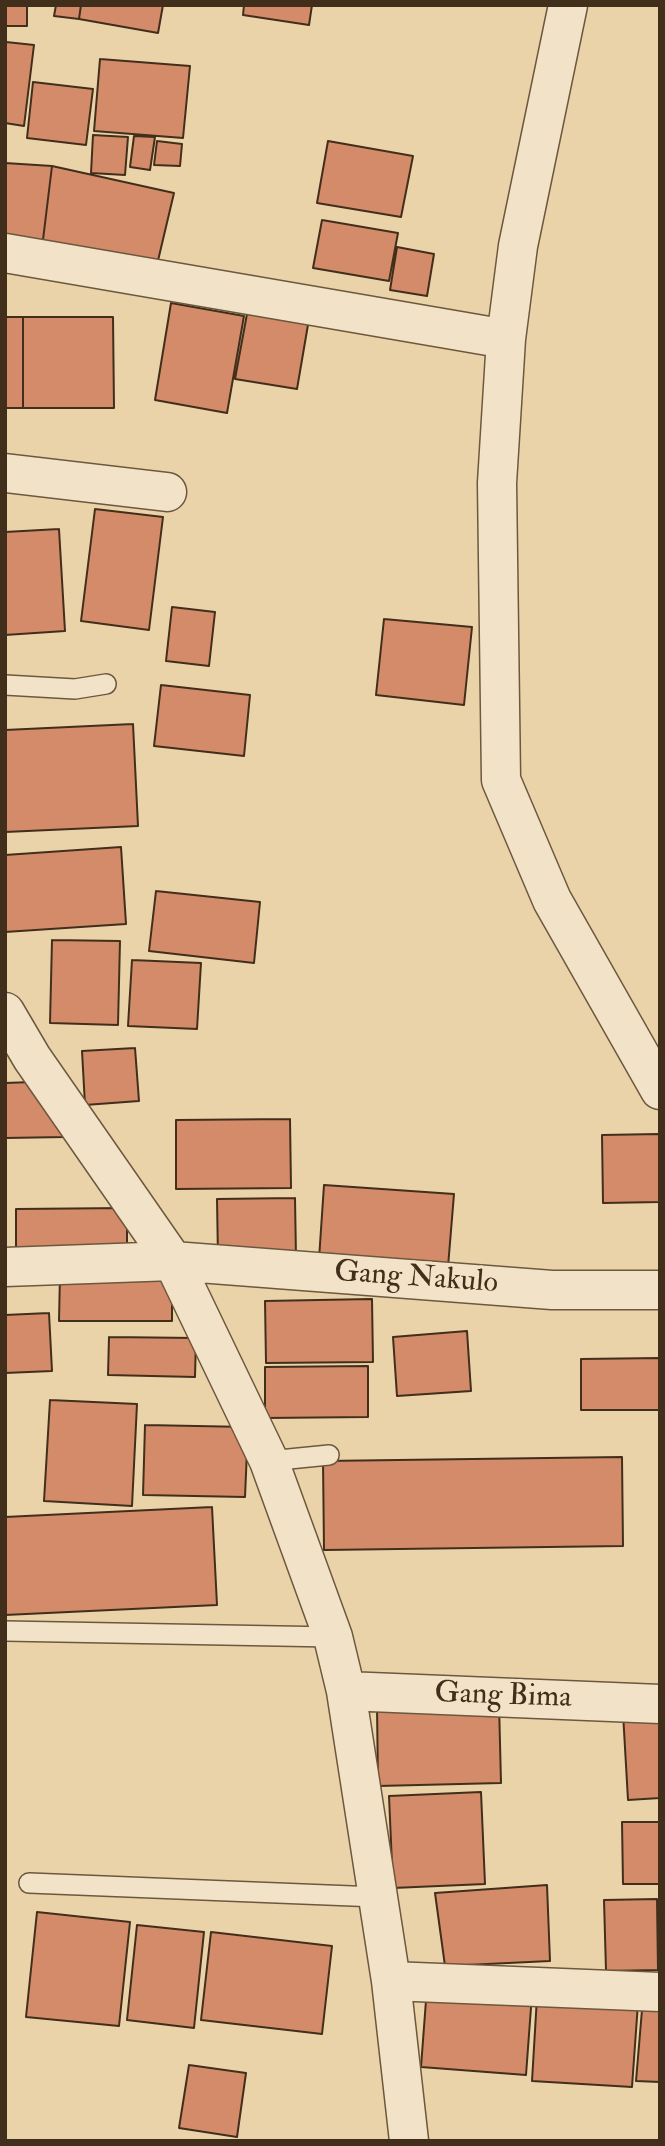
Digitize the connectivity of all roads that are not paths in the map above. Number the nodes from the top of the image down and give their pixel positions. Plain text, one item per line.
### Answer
1 (568, 5) edge
2 (5, 253) edge
3 (506, 339) junction
4 (5, 473) edge
5 (167, 492) dead end
6 (106, 684) dead end
7 (5, 685) edge
8 (5, 1012) edge
9 (18, 1058) edge
10 (660, 1090) edge
11 (173, 1261) junction
12 (5, 1267) edge
13 (660, 1290) edge
14 (329, 1455) dead end
15 (269, 1461) junction
16 (5, 1631) edge
17 (333, 1637) junction
18 (346, 1691) junction
19 (660, 1704) edge
20 (29, 1883) dead end
21 (377, 1897) junction
22 (391, 1981) junction
23 (660, 1992) edge
24 (409, 2141) edge

1 - 3 street
2 - 3 street
3 - 10 street
4 - 5 street
6 - 7 lane
8 - 9 street
9 - 11 street
11 - 12 street, Gang Nakulo
11 - 13 street, Gang Nakulo
11 - 15 street
14 - 15 lane
15 - 17 street
16 - 17 lane
17 - 18 street
18 - 19 street, Gang Bima
18 - 21 street
20 - 21 lane
21 - 22 street
22 - 23 street
22 - 24 street

